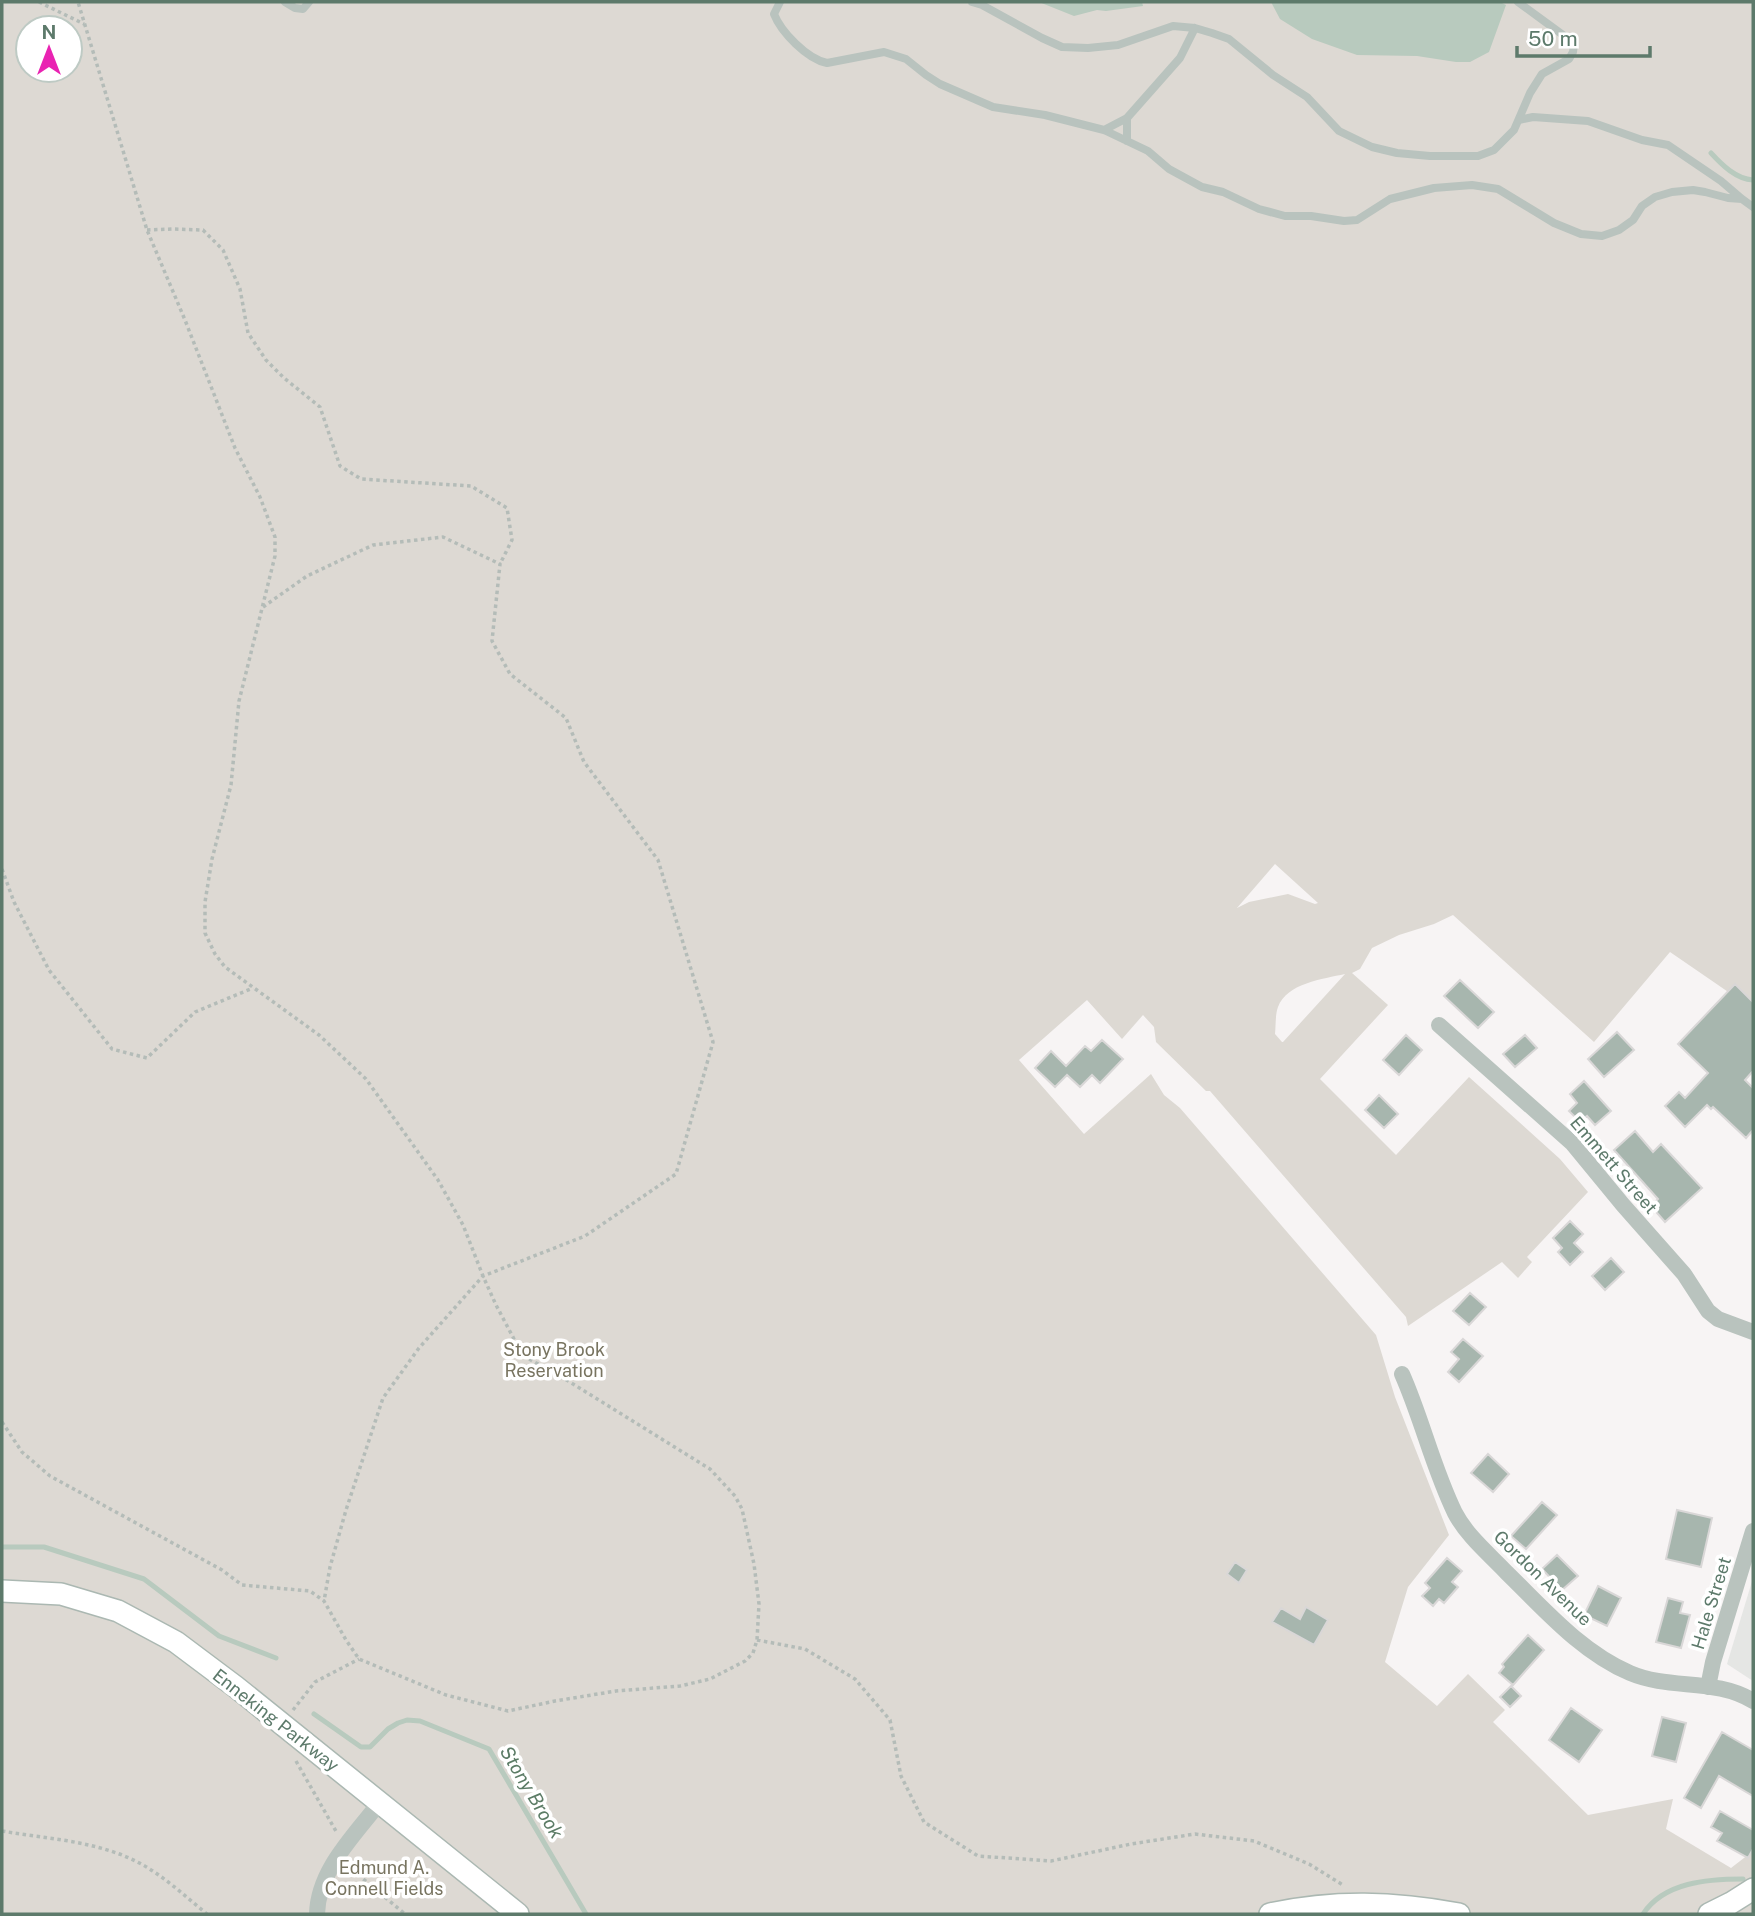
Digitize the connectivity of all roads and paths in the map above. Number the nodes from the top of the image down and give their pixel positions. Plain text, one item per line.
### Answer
1 (39, 2) edge
2 (78, 2) edge
3 (285, 2) edge
4 (309, 2) edge
5 (780, 2) edge
6 (972, 2) edge
7 (1518, 2) edge
8 (85, 25) junction
9 (1195, 28) junction
10 (1127, 118) junction
11 (1519, 120) junction
12 (1104, 130) junction
13 (1127, 141) junction
14 (1742, 200) junction
15 (1753, 206) edge
16 (146, 230) junction
17 (500, 564) junction
18 (263, 607) junction
19 (2, 869) edge
20 (253, 988) junction
21 (1439, 1025) dead end
22 (482, 1276) junction
23 (1753, 1332) edge
24 (1402, 1374) dead end
25 (2, 1422) edge
26 (1753, 1531) edge
27 (2, 1591) edge
28 (324, 1601) junction
29 (757, 1640) junction
30 (359, 1659) junction
31 (1709, 1687) junction
32 (1753, 1701) edge
33 (282, 1724) junction
34 (380, 1802) junction
35 (2, 1831) edge
36 (1342, 1884) dead end
37 (1753, 1889) edge
38 (207, 1914) edge
39 (317, 1914) edge
40 (518, 1914) edge
41 (1270, 1914) edge
42 (1459, 1914) edge
43 (1709, 1914) edge

1 - 8 path
2 - 8 path
3 - 4 lane
5 - 12 lane
6 - 9 lane
7 - 11 lane
8 - 16 path
9 - 10 lane
9 - 11 lane
10 - 12 lane
10 - 13 lane
11 - 14 lane
12 - 13 lane
13 - 14 lane
14 - 15 lane
16 - 17 path
16 - 18 path
17 - 18 path
17 - 22 path
18 - 20 path
19 - 20 path
20 - 22 path
21 - 23 street, Emmett Street
22 - 28 path
22 - 29 path
24 - 31 street, Gordon Avenue
25 - 28 path
26 - 31 street, Hale Street
27 - 33 main road, Enneking Parkway
28 - 30 path
29 - 30 path
29 - 36 path
30 - 33 path
31 - 32 street, Gordon Avenue
33 - 34 main road, Enneking Parkway
34 - 39 street
34 - 40 main road, Enneking Parkway
35 - 38 path
37 - 43 main road
41 - 42 main road

